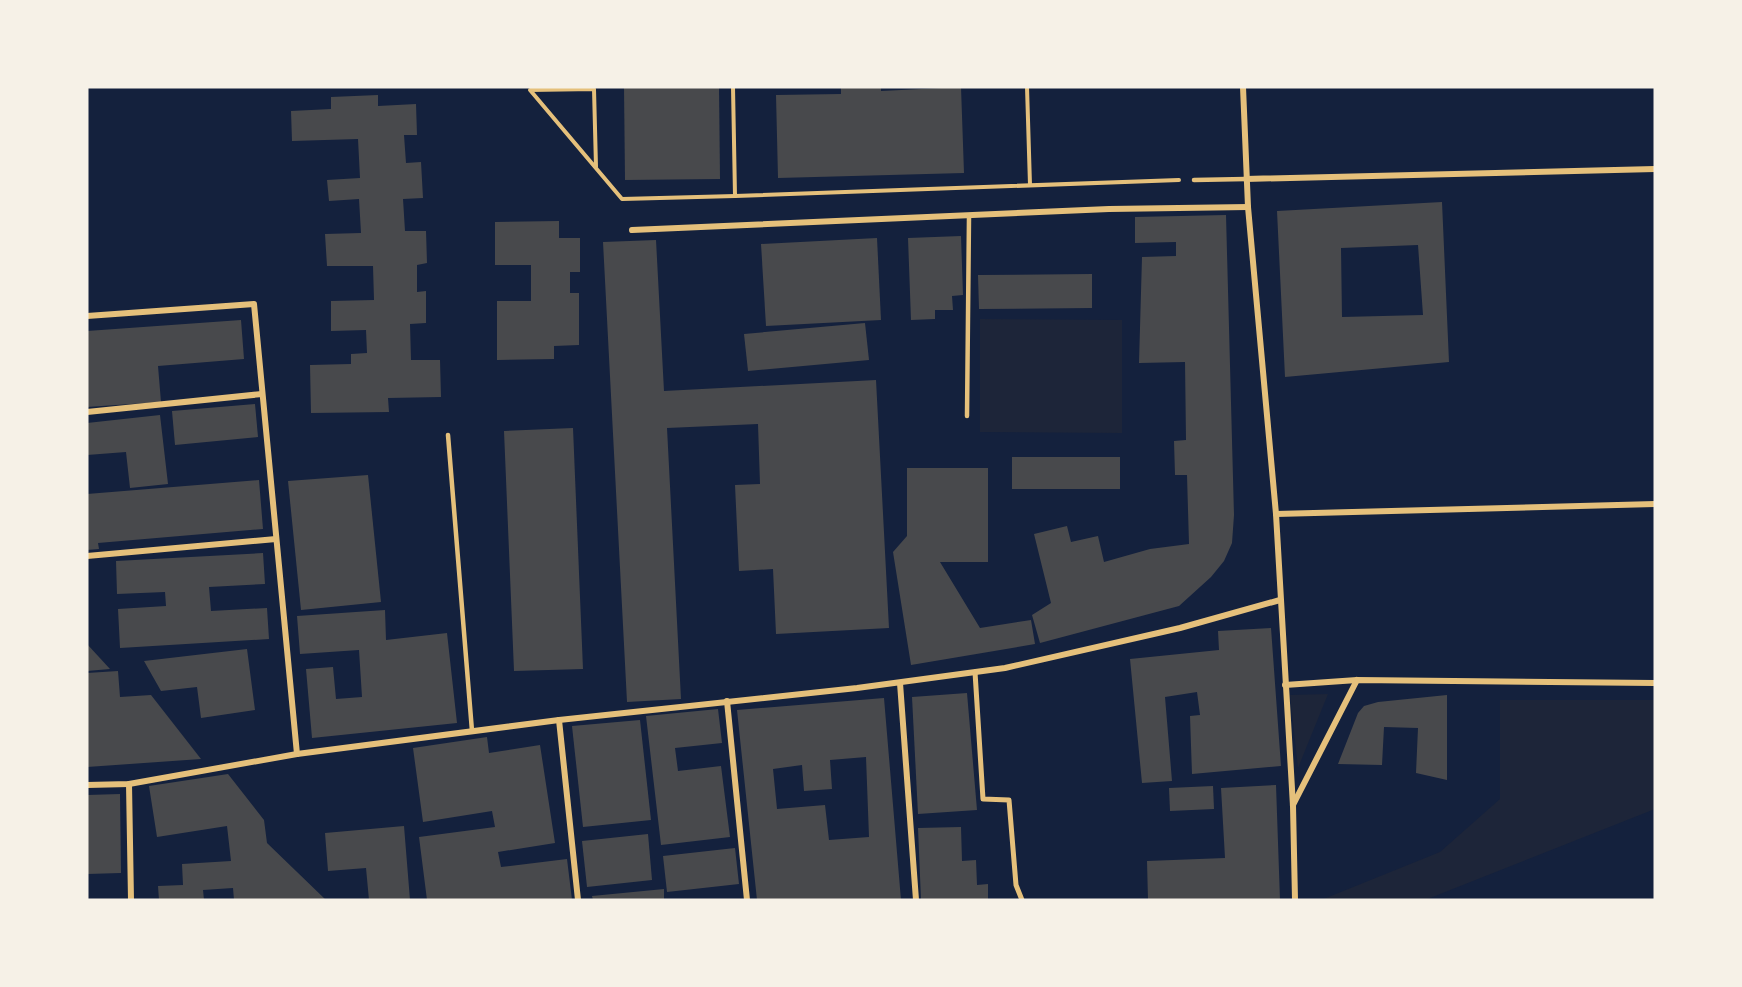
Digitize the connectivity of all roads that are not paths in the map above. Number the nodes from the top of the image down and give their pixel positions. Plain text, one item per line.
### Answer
1 (1242, 87) edge
2 (1655, 169) edge
3 (1246, 179) junction
4 (1194, 180) road end
5 (1248, 207) junction
6 (969, 218) junction
7 (632, 230) dead end
8 (87, 316) edge
9 (262, 394) junction
10 (87, 412) edge
11 (967, 416) dead end
12 (448, 435) dead end
13 (1655, 504) edge
14 (1276, 514) junction
15 (276, 539) junction
16 (87, 556) edge
17 (1280, 600) junction
18 (975, 672) junction
19 (1357, 681) junction
20 (900, 682) junction
21 (1655, 682) edge
22 (1285, 685) junction
23 (727, 701) junction
24 (559, 720) junction
25 (472, 731) junction
26 (297, 754) junction
27 (129, 784) junction
28 (87, 785) edge
29 (1293, 806) junction
30 (130, 900) edge
31 (578, 900) edge
32 (747, 900) edge
33 (916, 900) edge
34 (1022, 900) edge
35 (1295, 900) edge

1 - 3 street
2 - 3 street
3 - 4 lane
3 - 5 street
5 - 6 street
5 - 14 street
6 - 7 street
6 - 11 lane
8 - 9 street
9 - 10 street
9 - 15 street
12 - 25 lane
13 - 14 street
14 - 17 street
15 - 16 street
15 - 26 street
17 - 18 street
17 - 22 street
18 - 20 street
18 - 34 street
19 - 21 street
19 - 22 street
19 - 29 street
20 - 23 street
20 - 33 street
22 - 29 street
23 - 24 street
23 - 32 street
24 - 25 street
24 - 31 street
25 - 26 street
26 - 27 street
27 - 28 street
27 - 30 street
29 - 35 street

